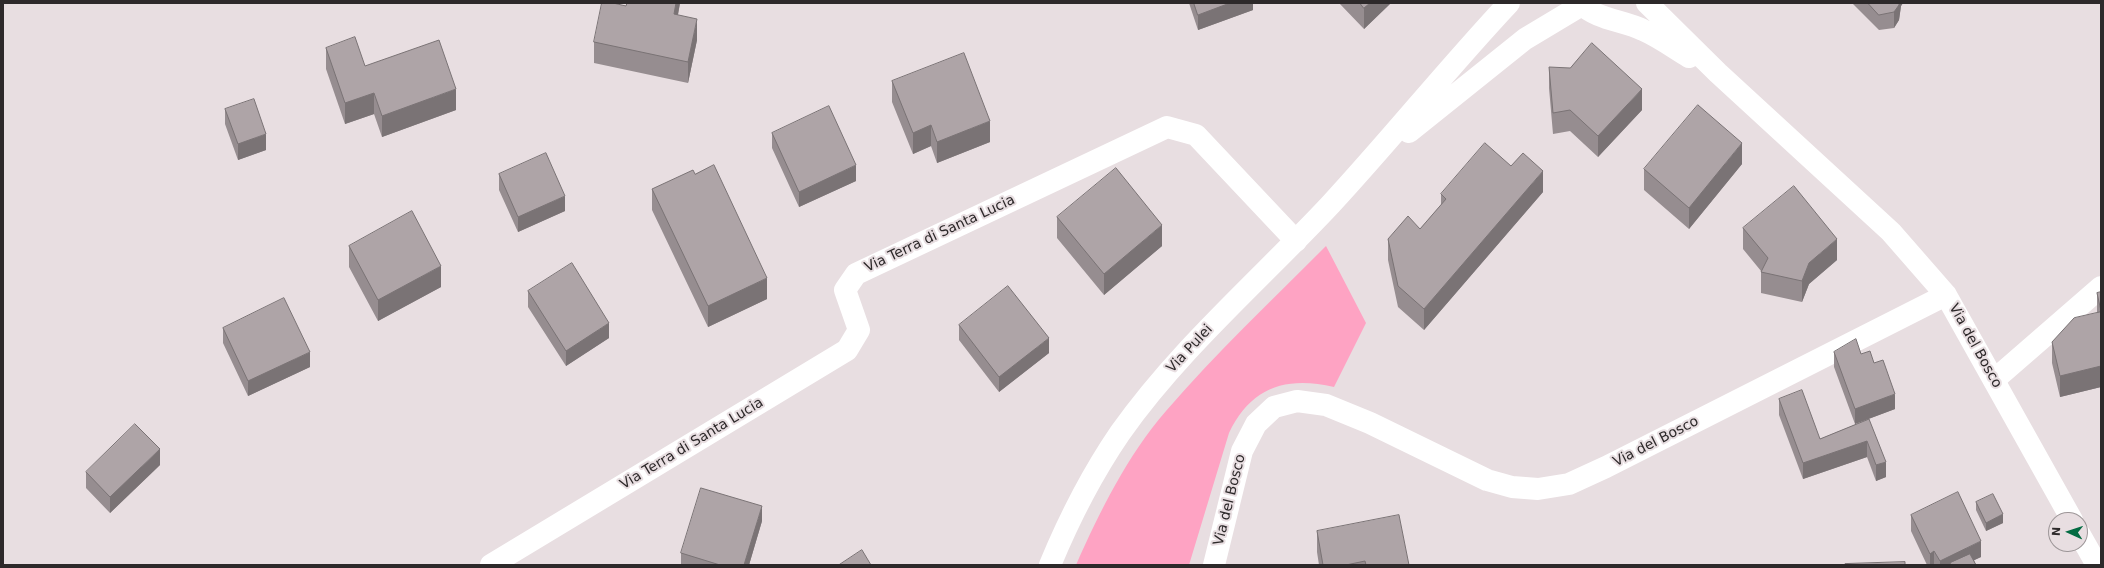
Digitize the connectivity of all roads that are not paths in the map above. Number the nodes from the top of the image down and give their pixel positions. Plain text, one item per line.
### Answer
1 (1509, 3) edge
2 (1647, 3) edge
3 (1587, 7) edge
4 (1718, 74) junction
5 (1370, 162) junction
6 (1296, 241) junction
7 (2101, 287) edge
8 (1946, 295) junction
9 (1994, 380) junction
10 (2068, 512) edge
11 (2088, 549) edge
12 (491, 565) edge
13 (1050, 565) edge
14 (1214, 565) edge
15 (2097, 565) edge

1 - 5 street
2 - 4 street
3 - 4 street
3 - 5 street
4 - 8 street
5 - 6 street, Via Pulei
6 - 12 street, Via Terra di Santa Lucia
6 - 13 street, Via Pulei
7 - 9 street
8 - 9 street, Via del Bosco
8 - 14 street, Via del Bosco
9 - 10 street, Via del Bosco
11 - 15 street

